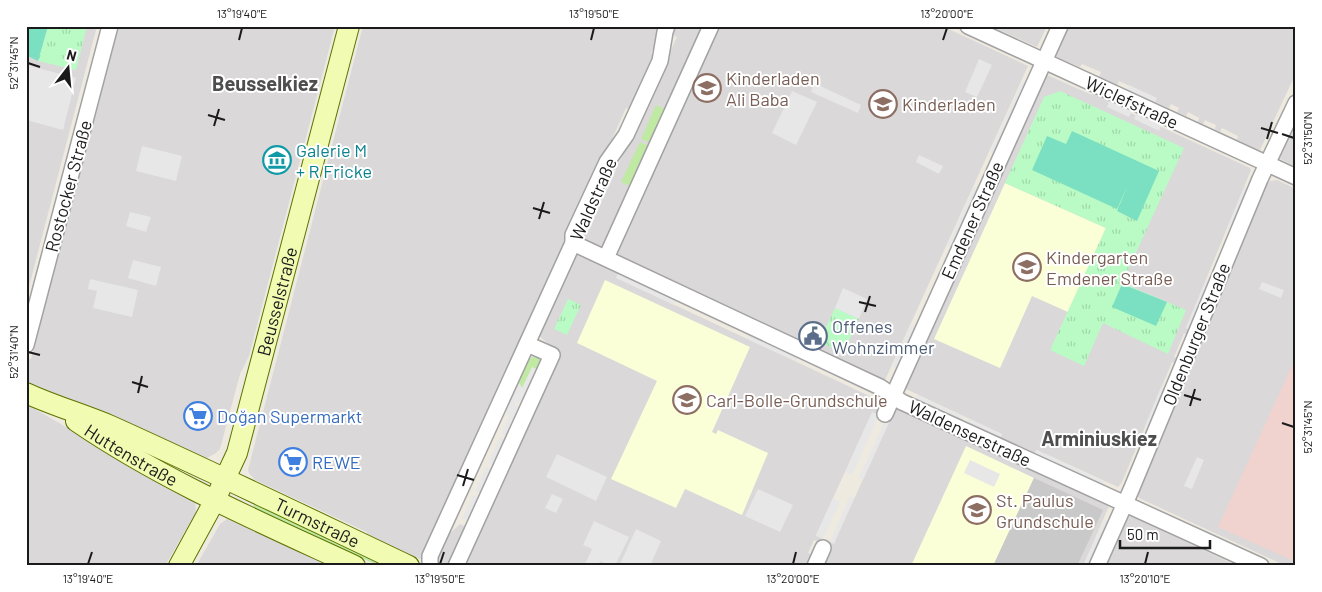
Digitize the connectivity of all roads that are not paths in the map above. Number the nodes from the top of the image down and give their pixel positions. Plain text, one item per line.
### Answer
1 (110, 26) edge
2 (348, 26) edge
3 (667, 26) edge
4 (711, 26) edge
5 (968, 26) edge
6 (1060, 26) edge
7 (1044, 62) junction
8 (1296, 103) edge
9 (1267, 164) junction
10 (1296, 177) edge
11 (573, 243) junction
12 (606, 258) junction
13 (527, 344) junction
14 (26, 345) edge
15 (26, 392) edge
16 (893, 395) junction
17 (52, 405) junction
18 (885, 414) dead end
19 (226, 479) junction
20 (215, 500) junction
21 (1125, 504) junction
22 (823, 548) dead end
23 (179, 566) edge
24 (355, 566) edge
25 (409, 566) edge
26 (430, 566) edge
27 (456, 566) edge
28 (815, 566) edge
29 (1097, 566) edge
30 (1261, 566) edge

1 - 14 street, Rostocker Straße
2 - 19 main road, Beusselstraße
3 - 11 street, Waldstraße
4 - 12 street, Waldstraße
5 - 7 street, Wiclefstraße
6 - 7 street, Emdener Straße
7 - 9 street, Wiclefstraße
7 - 16 street, Emdener Straße
8 - 9 street, Oldenburger Straße
9 - 10 street, Wiclefstraße
9 - 21 street, Oldenburger Straße
11 - 12 street, Waldenserstraße
11 - 13 street, Waldstraße
12 - 16 street, Waldenserstraße
13 - 26 street, Waldstraße
13 - 27 street
15 - 17 main road, Huttenstraße
16 - 18 street, Emdener Straße
16 - 21 street, Waldenserstraße
17 - 19 main road, Huttenstraße
17 - 20 main road, Huttenstraße
19 - 20 main road, Beusselstraße
19 - 25 main road, Turmstraße
20 - 23 main road, Beusselstraße
20 - 24 main road, Turmstraße
21 - 29 street, Oldenburger Straße
21 - 30 street, Waldenserstraße
22 - 28 street

